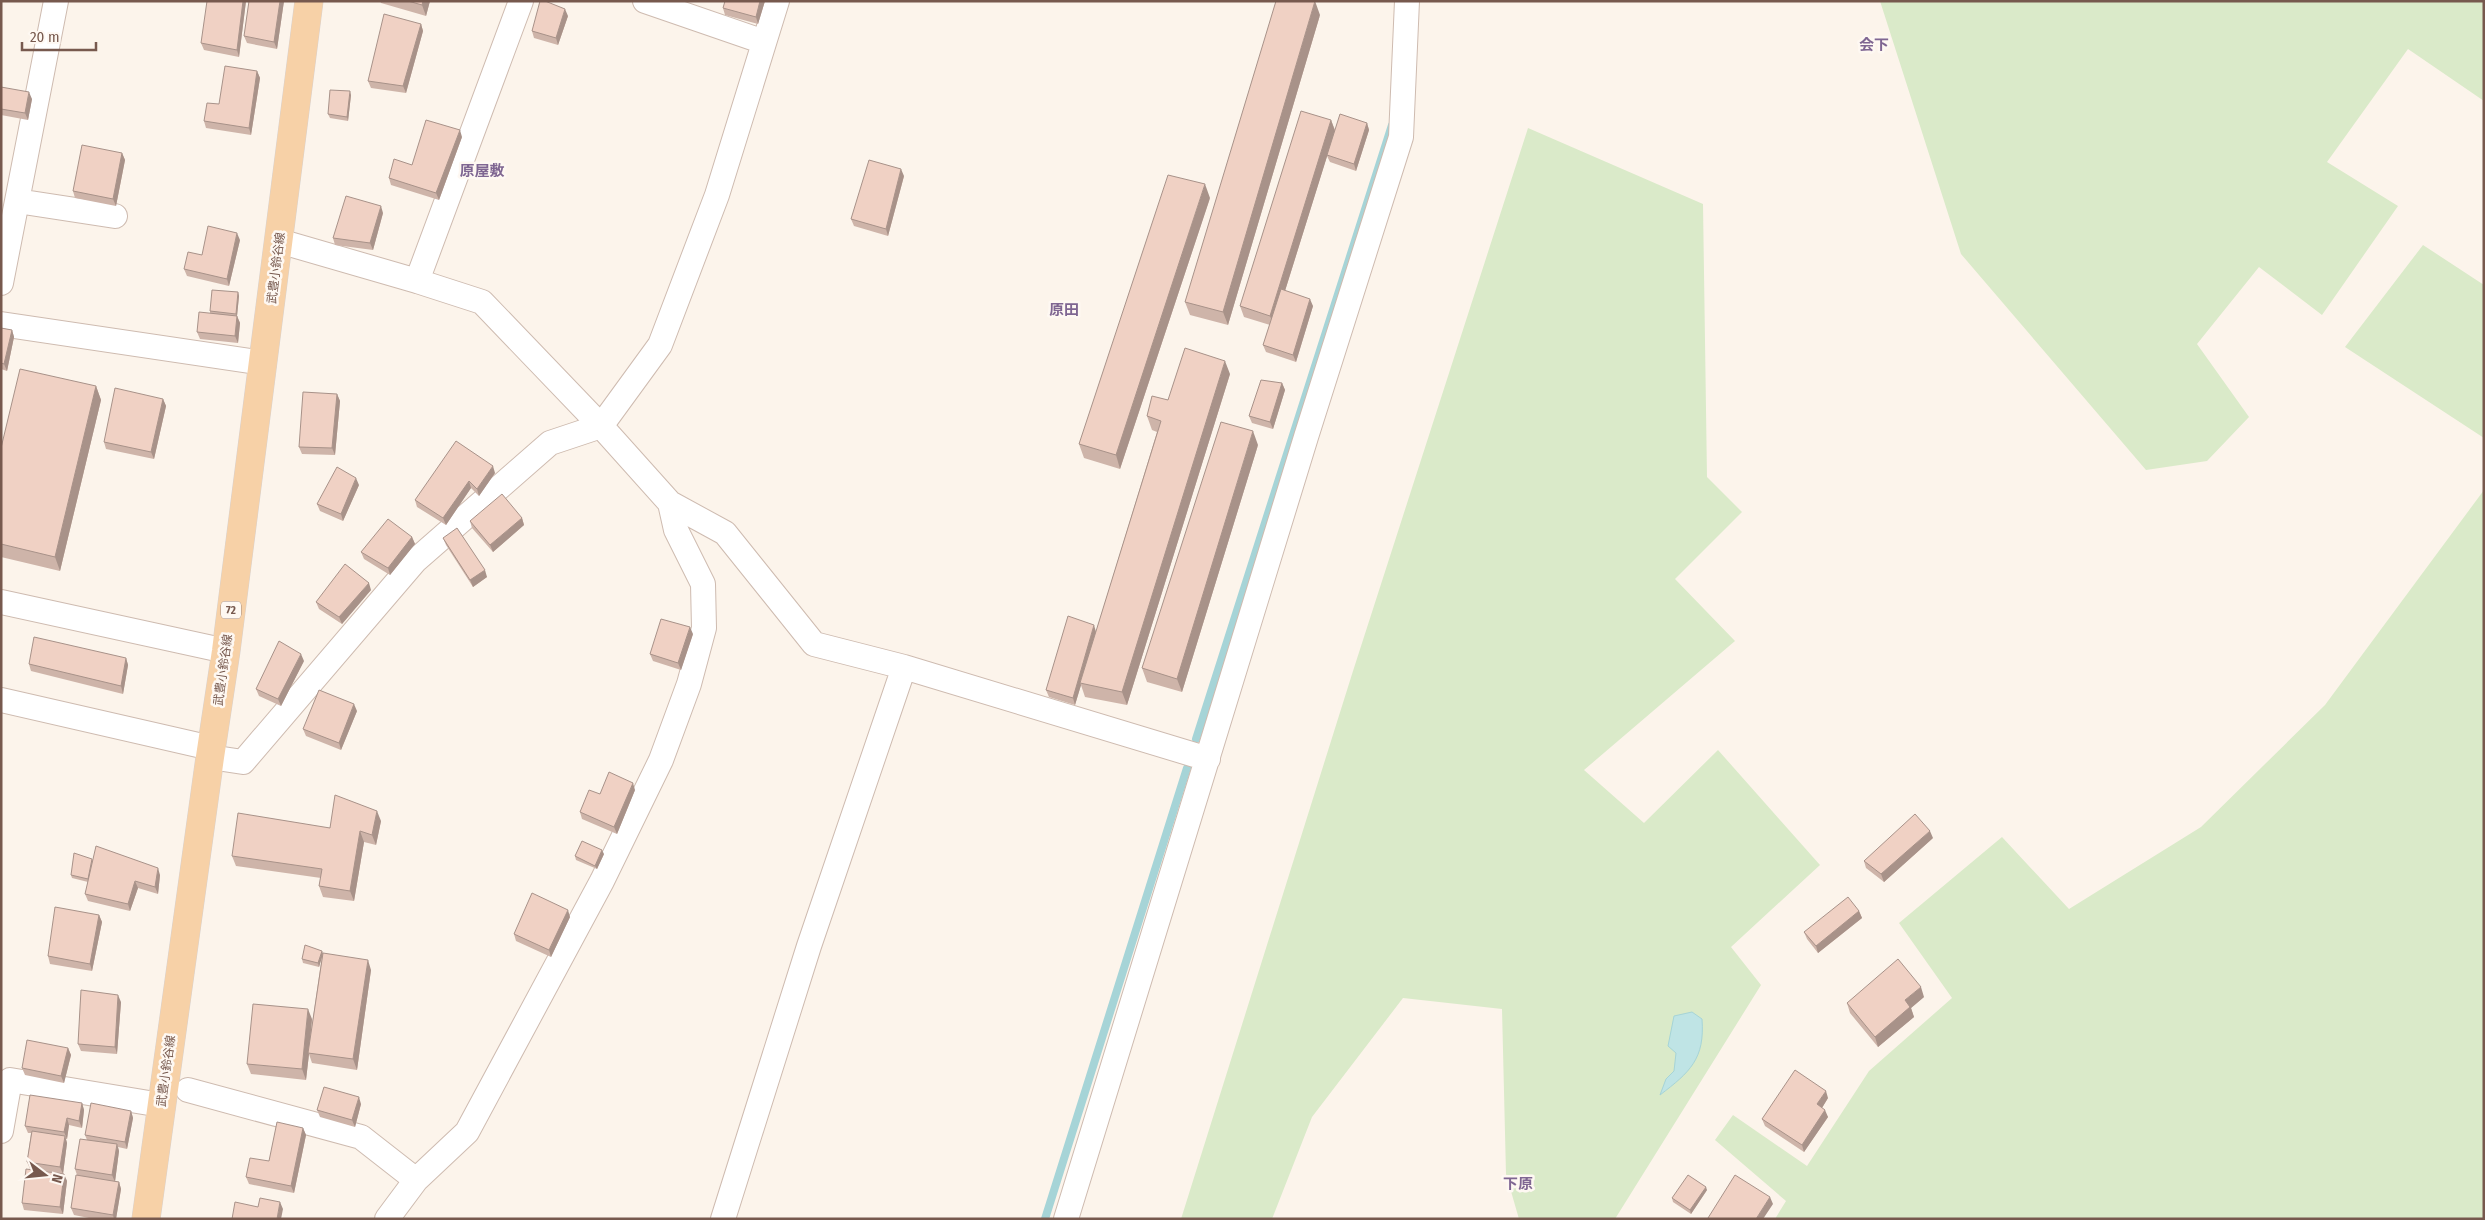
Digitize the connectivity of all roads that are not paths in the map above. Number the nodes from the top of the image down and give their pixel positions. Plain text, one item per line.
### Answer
1 (56, 1) edge
2 (309, 1) edge
3 (521, 1) edge
4 (645, 1) edge
5 (777, 1) edge
6 (1407, 1) edge
7 (764, 42) junction
8 (17, 201) junction
9 (115, 216) dead end
10 (279, 241) junction
11 (417, 281) junction
12 (1, 284) edge
13 (1, 324) edge
14 (264, 363) junction
15 (601, 426) junction
16 (670, 503) junction
17 (1, 602) edge
18 (226, 651) junction
19 (904, 667) junction
20 (1, 700) edge
21 (210, 753) junction
22 (1208, 759) junction
23 (188, 1090) dead end
24 (161, 1105) junction
25 (1, 1131) edge
26 (416, 1180) junction
27 (146, 1219) edge
28 (387, 1219) edge
29 (723, 1219) edge
30 (1066, 1219) edge

1 - 8 street
2 - 10 main road, 武豊小鈴谷線 / 72
3 - 11 street
4 - 7 street
5 - 7 street
6 - 22 street
7 - 15 street
8 - 9 street
8 - 12 street
10 - 11 street
10 - 14 main road, 武豊小鈴谷線 / 72
11 - 15 street
13 - 14 street
14 - 18 main road, 武豊小鈴谷線 / 72
15 - 16 street
15 - 21 street
16 - 19 street
16 - 26 street
17 - 18 street
18 - 21 main road, 武豊小鈴谷線 / 72
19 - 22 street
19 - 29 street
20 - 21 street
21 - 24 main road, 武豊小鈴谷線 / 72
22 - 30 street
23 - 26 street
24 - 25 street
24 - 27 main road, 武豊小鈴谷線 / 72
26 - 28 street

